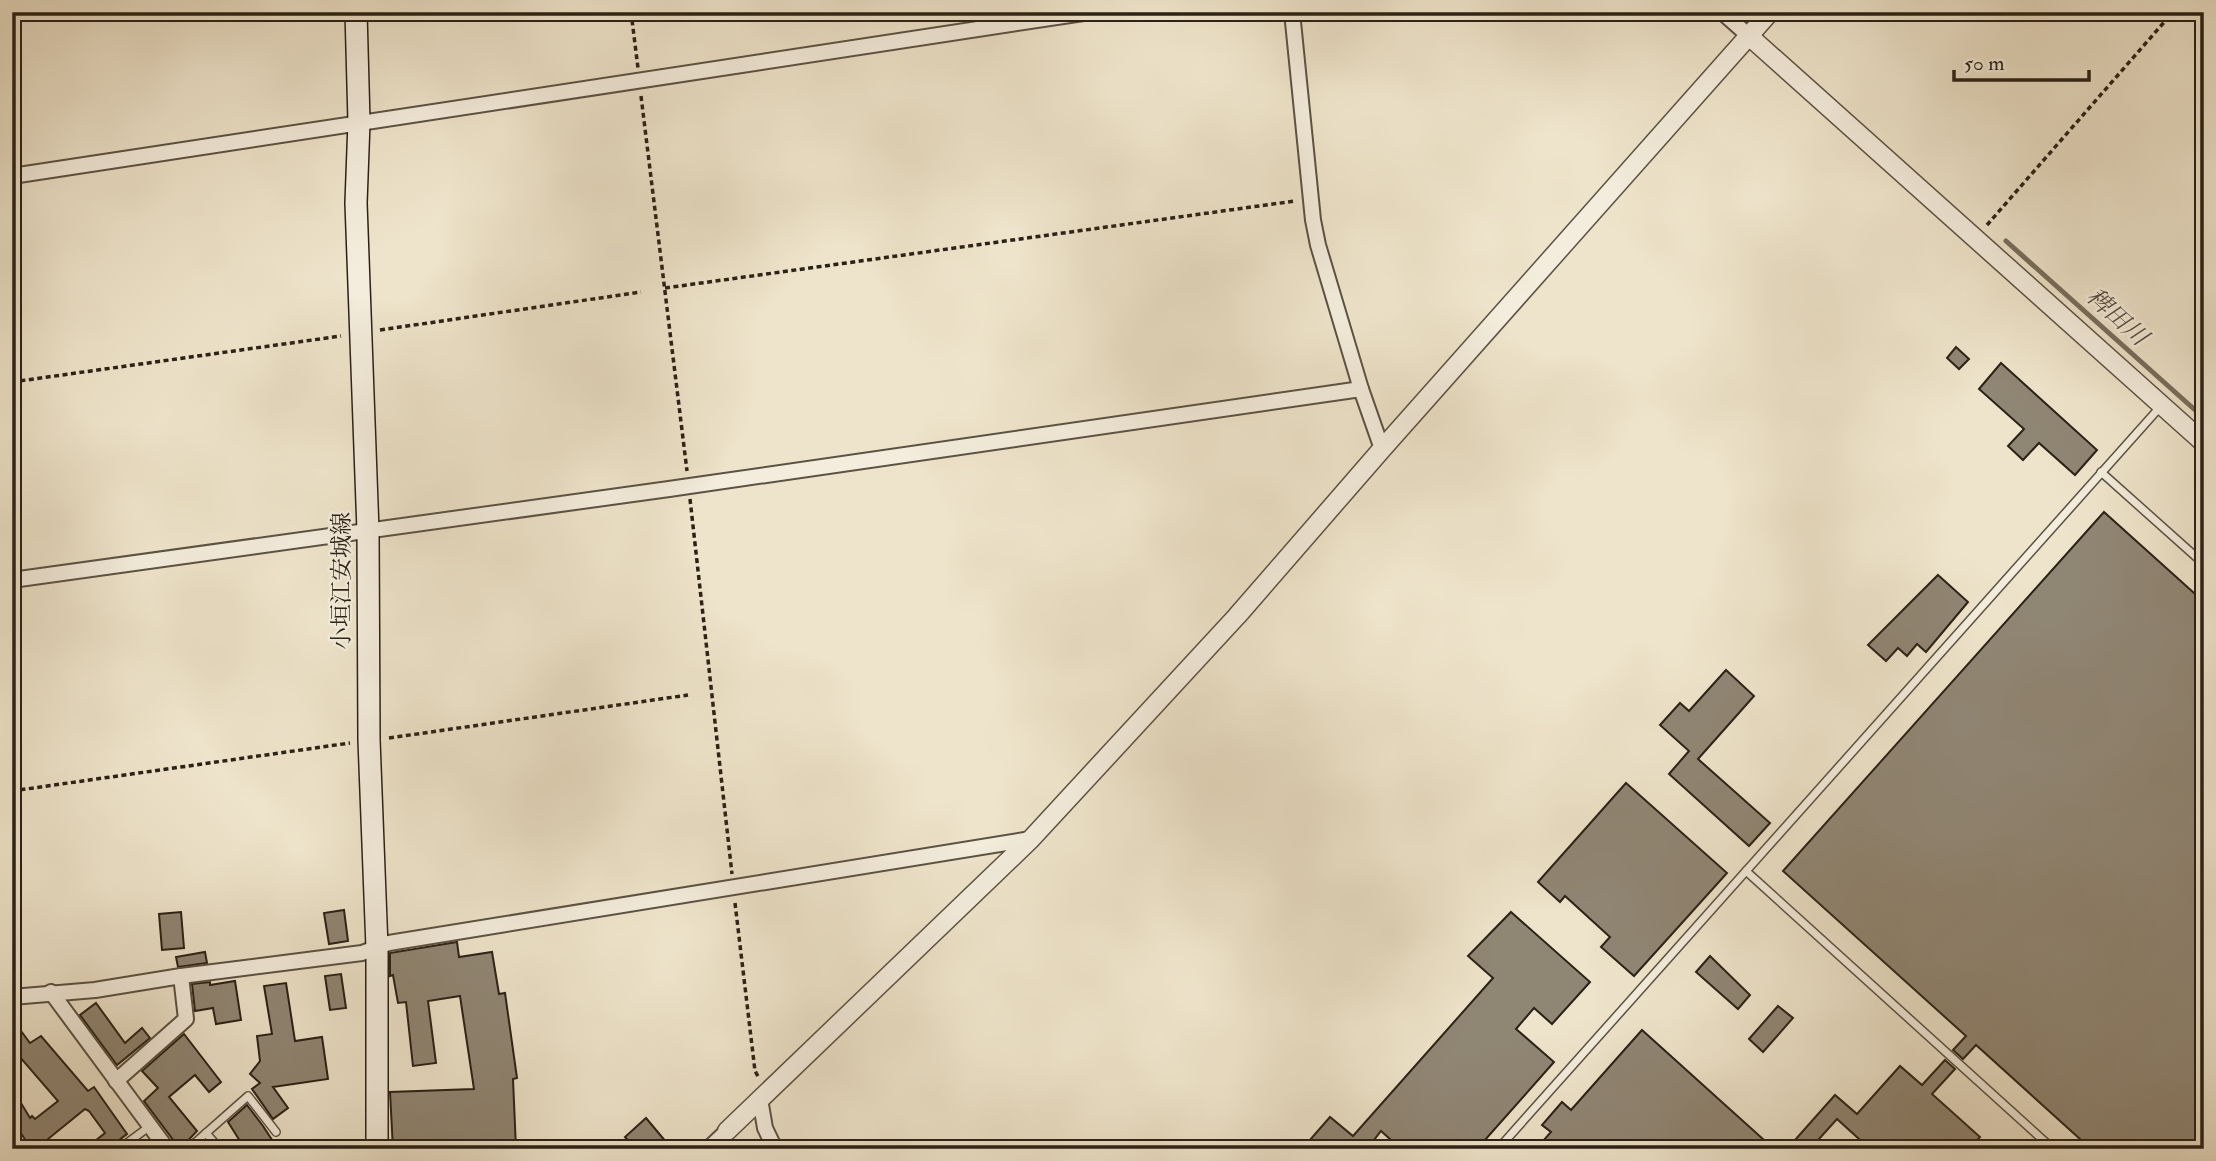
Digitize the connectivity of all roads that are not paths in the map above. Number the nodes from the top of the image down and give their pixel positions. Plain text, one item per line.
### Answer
1 (356, 12) edge
2 (1090, 12) edge
3 (1292, 12) edge
4 (1722, 12) edge
5 (1770, 12) edge
6 (1749, 36) junction
7 (359, 122) junction
8 (12, 176) edge
9 (1361, 389) junction
10 (2161, 405) junction
11 (2204, 443) edge
12 (1382, 449) junction
13 (2101, 472) junction
14 (368, 531) junction
15 (2204, 564) edge
16 (12, 580) edge
17 (1031, 839) junction
18 (1746, 871) junction
19 (377, 948) junction
20 (181, 976) junction
21 (51, 992) junction
22 (12, 997) edge
23 (116, 1081) junction
24 (763, 1096) junction
25 (150, 1126) junction
26 (727, 1131) joint
27 (276, 1132) dead end
28 (206, 1133) junction
29 (119, 1149) edge
30 (167, 1149) edge
31 (188, 1149) edge
32 (220, 1149) edge
33 (377, 1149) edge
34 (708, 1149) edge
35 (775, 1149) edge
36 (1498, 1149) edge
37 (2053, 1149) edge

1 - 7 main road, 小垣江安城線
2 - 7 street
3 - 9 street
4 - 6 street
5 - 6 street
6 - 10 street
6 - 12 street
7 - 8 street
7 - 14 main road, 小垣江安城線
9 - 12 street
9 - 14 street
10 - 11 street
10 - 13 lane
12 - 17 street
13 - 15 lane
13 - 18 lane
14 - 16 street
14 - 19 main road, 小垣江安城線
17 - 19 street
17 - 24 street
18 - 36 lane
18 - 37 lane
19 - 20 street
19 - 33 main road, 小垣江安城線
20 - 21 street
20 - 23 street
21 - 22 street
21 - 23 street
23 - 25 street
24 - 26 street
24 - 35 street
25 - 29 lane
25 - 30 street
26 - 34 street
27 - 28 lane
28 - 31 lane
28 - 32 lane

